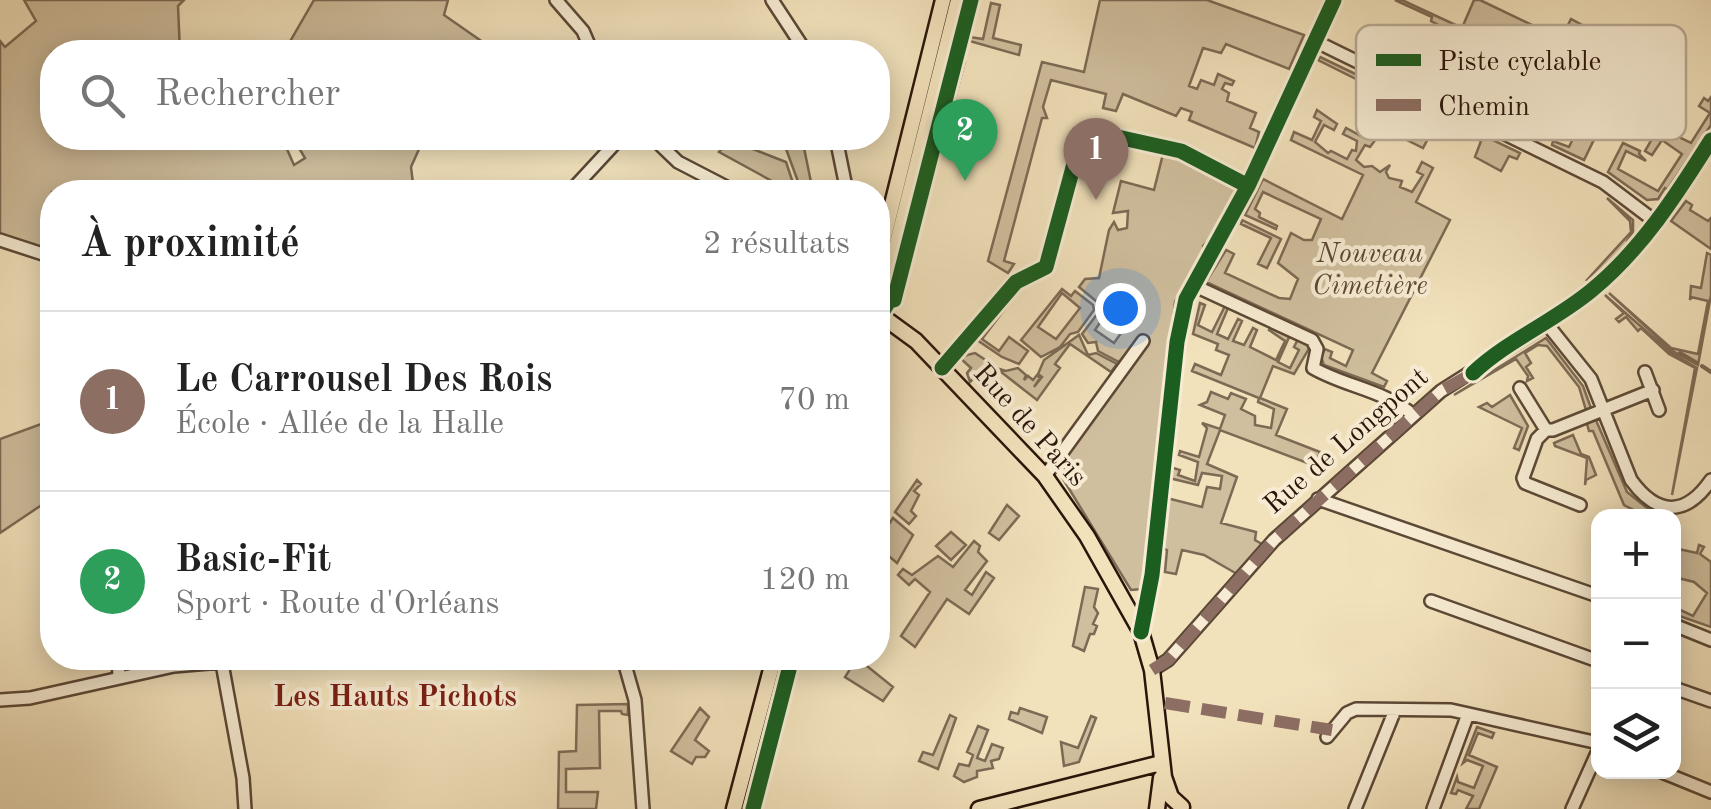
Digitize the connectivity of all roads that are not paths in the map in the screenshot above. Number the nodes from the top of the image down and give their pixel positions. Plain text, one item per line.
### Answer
1 (556, 0) edge
2 (772, 0) edge
3 (943, 0) edge
4 (958, 0) edge
5 (1334, 0) edge
6 (587, 40) edge
7 (798, 40) edge
8 (1315, 42) junction
9 (1356, 62) edge
10 (1516, 140) edge
11 (1711, 140) edge
12 (609, 150) edge
13 (666, 150) edge
14 (838, 150) edge
15 (581, 180) edge
16 (713, 180) edge
17 (844, 180) edge
18 (1248, 186) junction
19 (890, 212) edge
20 (1656, 222) junction
21 (0, 240) edge
22 (40, 253) edge
23 (890, 269) edge
24 (1193, 286) junction
25 (890, 323) edge
26 (1548, 324) junction
27 (1143, 342) dead end
28 (942, 368) junction
29 (1645, 372) dead end
30 (1520, 388) dead end
31 (1653, 390) junction
32 (1603, 410) junction
33 (1659, 410) dead end
34 (1413, 415) junction
35 (1546, 430) junction
36 (1046, 476) junction
37 (1711, 480) edge
38 (1318, 499) junction
39 (1580, 505) dead end
40 (1661, 509) edge
41 (1673, 509) edge
42 (1150, 590) junction
43 (1591, 593) edge
44 (1431, 601) dead end
45 (1127, 602) junction
46 (1681, 628) edge
47 (1141, 632) junction
48 (1711, 640) edge
49 (1591, 658) edge
50 (119, 670) edge
51 (154, 670) edge
52 (223, 670) edge
53 (626, 670) edge
54 (771, 670) edge
55 (789, 670) edge
56 (1152, 670) junction
57 (119, 677) junction
58 (1677, 689) edge
59 (0, 700) edge
60 (1711, 701) edge
61 (1395, 710) junction
62 (1468, 714) junction
63 (1327, 737) dead end
64 (1591, 744) edge
65 (1591, 760) edge
66 (1161, 763) junction
67 (1679, 779) edge
68 (1711, 792) edge
69 (1178, 808) edge
70 (244, 809) edge
71 (643, 809) edge
72 (734, 809) edge
73 (753, 809) edge
74 (979, 809) edge
75 (1157, 809) edge
76 (1355, 809) edge
77 (1433, 809) edge
78 (1572, 809) edge

1 - 6 street
2 - 7 street
3 - 19 main road
4 - 23 main road
5 - 8 street
8 - 9 street
8 - 18 street
10 - 20 street
11 - 20 street, Rue de Longpont
12 - 15 street
13 - 16 street
14 - 17 street
18 - 24 street
18 - 28 street
20 - 26 street, Rue de Longpont
21 - 22 street
24 - 34 street
24 - 42 street
25 - 28 main road, Rue de Paris
26 - 32 street
26 - 34 street, Rue de Longpont
27 - 36 street
28 - 36 main road, Rue de Paris
29 - 31 street
30 - 35 street
31 - 32 street
31 - 33 street
32 - 35 street
32 - 40 street
34 - 38 street, Rue de Longpont
35 - 39 street
36 - 45 main road, Rue de Paris
37 - 41 street
38 - 43 street
38 - 56 street, Rue de Longpont
42 - 45 street
42 - 47 street
44 - 49 street
45 - 47 main road, Rue de Paris
46 - 48 street
47 - 56 main road, Rue de Paris
50 - 57 street
51 - 57 street
52 - 70 street
53 - 71 street
54 - 72 main road
55 - 73 main road
56 - 66 main road, Rue de Paris
57 - 59 street
58 - 60 street
61 - 62 street
61 - 63 street
61 - 76 street
62 - 64 street
62 - 77 street
65 - 78 street
66 - 69 main road, Rue de Paris
66 - 74 main road
66 - 75 main road, Rue de Paris
67 - 68 street

